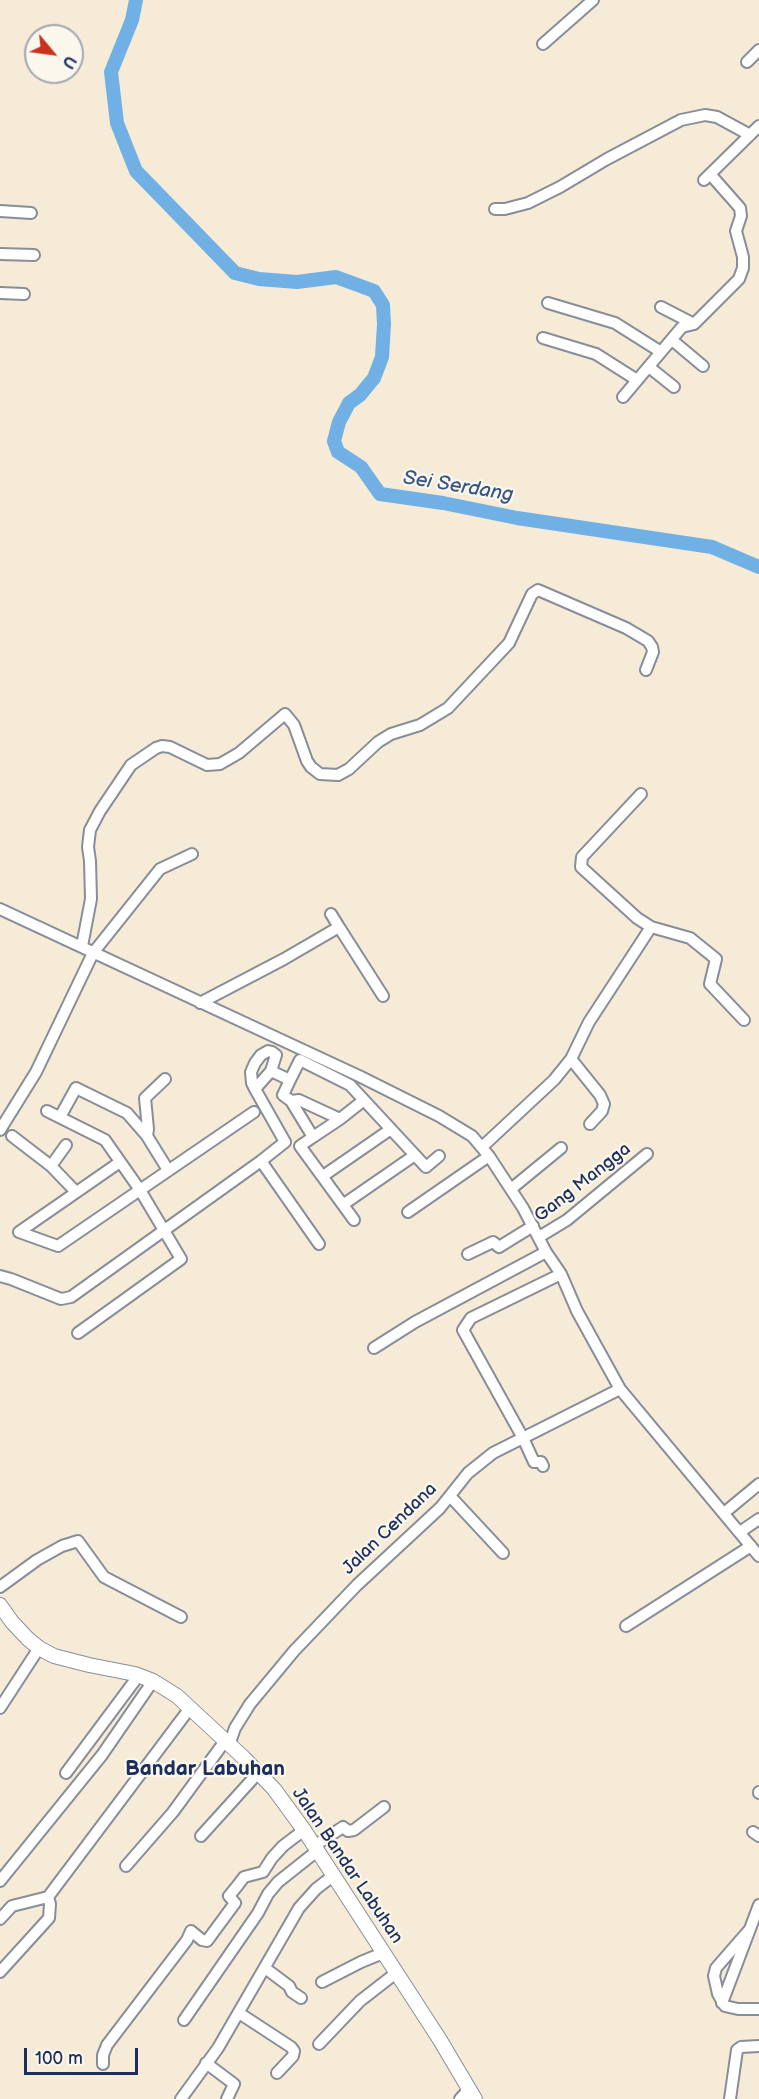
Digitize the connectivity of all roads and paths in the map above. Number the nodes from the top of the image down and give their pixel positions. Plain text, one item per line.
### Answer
1 (593, 0) edge
2 (543, 44) dead end
3 (759, 50) edge
4 (747, 62) dead end
5 (759, 126) edge
6 (750, 135) junction
7 (495, 209) dead end
8 (0, 211) edge
9 (31, 213) dead end
10 (0, 254) edge
11 (34, 255) dead end
12 (0, 293) edge
13 (24, 294) dead end
14 (548, 303) dead end
15 (662, 307) dead end
16 (694, 324) junction
17 (543, 338) dead end
18 (672, 340) junction
19 (661, 352) junction
20 (703, 366) dead end
21 (649, 367) junction
22 (637, 380) junction
23 (675, 387) dead end
24 (623, 397) dead end
25 (646, 670) dead end
26 (641, 794) dead end
27 (192, 854) dead end
28 (0, 909) edge
29 (331, 914) dead end
30 (339, 927) junction
31 (651, 927) junction
32 (82, 946) junction
33 (93, 953) junction
34 (383, 996) dead end
35 (200, 1003) junction
36 (744, 1020) dead end
37 (279, 1040) junction
38 (272, 1053) junction
39 (571, 1059) junction
40 (271, 1071) junction
41 (165, 1079) dead end
42 (290, 1080) junction
43 (255, 1089) junction
44 (145, 1098) junction
45 (364, 1100) junction
46 (291, 1101) junction
47 (46, 1111) dead end
48 (254, 1112) dead end
49 (127, 1113) junction
50 (60, 1117) junction
51 (340, 1119) junction
52 (590, 1124) dead end
53 (391, 1129) junction
54 (0, 1130) edge
55 (12, 1136) dead end
56 (147, 1136) junction
57 (313, 1137) junction
58 (66, 1145) dead end
59 (561, 1148) dead end
60 (485, 1151) junction
61 (415, 1155) junction
62 (647, 1155) dead end
63 (439, 1156) dead end
64 (261, 1161) junction
65 (120, 1162) junction
66 (51, 1166) junction
67 (168, 1170) junction
68 (323, 1176) junction
69 (511, 1189) junction
70 (140, 1190) junction
71 (76, 1192) junction
72 (344, 1204) junction
73 (408, 1212) dead end
74 (354, 1220) dead end
75 (533, 1226) junction
76 (164, 1231) junction
77 (539, 1237) junction
78 (319, 1244) dead end
79 (546, 1252) junction
80 (468, 1254) dead end
81 (561, 1274) junction
82 (0, 1276) edge
83 (78, 1334) dead end
84 (374, 1348) dead end
85 (620, 1389) junction
86 (523, 1438) junction
87 (543, 1466) dead end
88 (759, 1484) edge
89 (450, 1496) junction
90 (724, 1513) junction
91 (759, 1519) edge
92 (740, 1533) junction
93 (751, 1546) junction
94 (503, 1553) dead end
95 (759, 1556) edge
96 (0, 1587) edge
97 (0, 1605) edge
98 (181, 1617) dead end
99 (626, 1626) dead end
100 (39, 1648) junction
101 (139, 1675) junction
102 (153, 1681) junction
103 (0, 1708) edge
104 (190, 1708) junction
105 (227, 1743) junction
106 (66, 1773) dead end
107 (258, 1773) junction
108 (384, 1807) dead end
109 (304, 1830) junction
110 (201, 1836) dead end
111 (316, 1849) junction
112 (126, 1866) dead end
113 (334, 1875) junction
114 (0, 1881) edge
115 (48, 1897) junction
116 (759, 1905) edge
117 (0, 1919) edge
118 (750, 1929) junction
119 (383, 1953) junction
120 (265, 1968) junction
121 (0, 1972) edge
122 (396, 1973) junction
123 (322, 1982) dead end
124 (301, 1998) dead end
125 (722, 2003) junction
126 (759, 2009) edge
127 (238, 2013) junction
128 (184, 2020) dead end
129 (319, 2044) dead end
130 (759, 2046) edge
131 (206, 2063) junction
132 (103, 2064) dead end
133 (277, 2073) dead end
134 (468, 2096) edge
135 (181, 2099) edge
136 (227, 2099) edge
137 (730, 2099) edge

1 - 2 street
3 - 4 street
5 - 6 street
6 - 7 street
6 - 16 street
8 - 9 street
10 - 11 street
12 - 13 street
14 - 19 street
15 - 16 street
16 - 18 street
17 - 22 street
18 - 19 street
18 - 20 street
19 - 21 street
21 - 22 street
21 - 23 street
22 - 24 street
25 - 32 street
26 - 31 street
27 - 33 street
28 - 32 street
29 - 30 street
30 - 34 street
30 - 35 street
31 - 36 street
31 - 39 street
32 - 33 street
33 - 35 street
33 - 54 street
35 - 37 street
37 - 38 street
37 - 60 street
38 - 40 street
38 - 43 street
39 - 52 street
39 - 60 street
40 - 42 street
40 - 43 street
41 - 44 street
42 - 45 street
42 - 46 street
43 - 64 street
44 - 49 street
44 - 56 street
45 - 51 street
45 - 53 street
46 - 51 street
46 - 57 street
47 - 50 street
48 - 67 street
49 - 50 street
49 - 56 street
50 - 65 street
51 - 57 street
53 - 61 street
53 - 68 street
55 - 66 street
56 - 67 street
57 - 68 street
58 - 66 street
59 - 69 street
60 - 69 street
60 - 73 street
61 - 63 street
61 - 72 street
62 - 77 street, Gang Mangga
64 - 76 street
64 - 78 street
65 - 70 street
65 - 71 street
66 - 71 street
67 - 70 street
68 - 72 street
69 - 75 street
70 - 71 street
70 - 76 street
72 - 74 street
75 - 77 street
75 - 80 street
76 - 82 street
76 - 83 street
77 - 79 street
79 - 81 street
79 - 84 street
81 - 85 street
81 - 86 street
85 - 86 street, Jalan Cendana
85 - 90 street
86 - 87 street
86 - 89 street, Jalan Cendana
88 - 90 street
89 - 94 street
89 - 105 street, Jalan Cendana
90 - 92 street
91 - 92 street
92 - 93 street
93 - 95 street
93 - 99 street
96 - 98 street
97 - 100 main road, Jalan Bandar Labuhan
100 - 101 main road, Jalan Bandar Labuhan
100 - 103 street
101 - 102 main road, Jalan Bandar Labuhan
101 - 106 street
102 - 104 main road, Jalan Bandar Labuhan
102 - 114 street
104 - 105 main road, Jalan Bandar Labuhan
104 - 115 street
105 - 107 main road, Jalan Bandar Labuhan
105 - 112 street, Jalan Cendana
107 - 109 main road, Jalan Bandar Labuhan
107 - 110 street
108 - 111 street
109 - 111 main road, Jalan Bandar Labuhan
109 - 132 street
111 - 113 main road, Jalan Bandar Labuhan
111 - 128 street
113 - 119 main road, Jalan Bandar Labuhan
113 - 120 street
115 - 117 street
115 - 121 street
116 - 118 street
118 - 125 street
118 - 125 street
119 - 122 main road, Jalan Bandar Labuhan
119 - 123 street
120 - 124 street
120 - 127 street
122 - 129 street
122 - 134 main road, Jalan Bandar Labuhan
125 - 126 street
127 - 131 street
127 - 133 street
130 - 137 street
131 - 135 street
131 - 136 street

